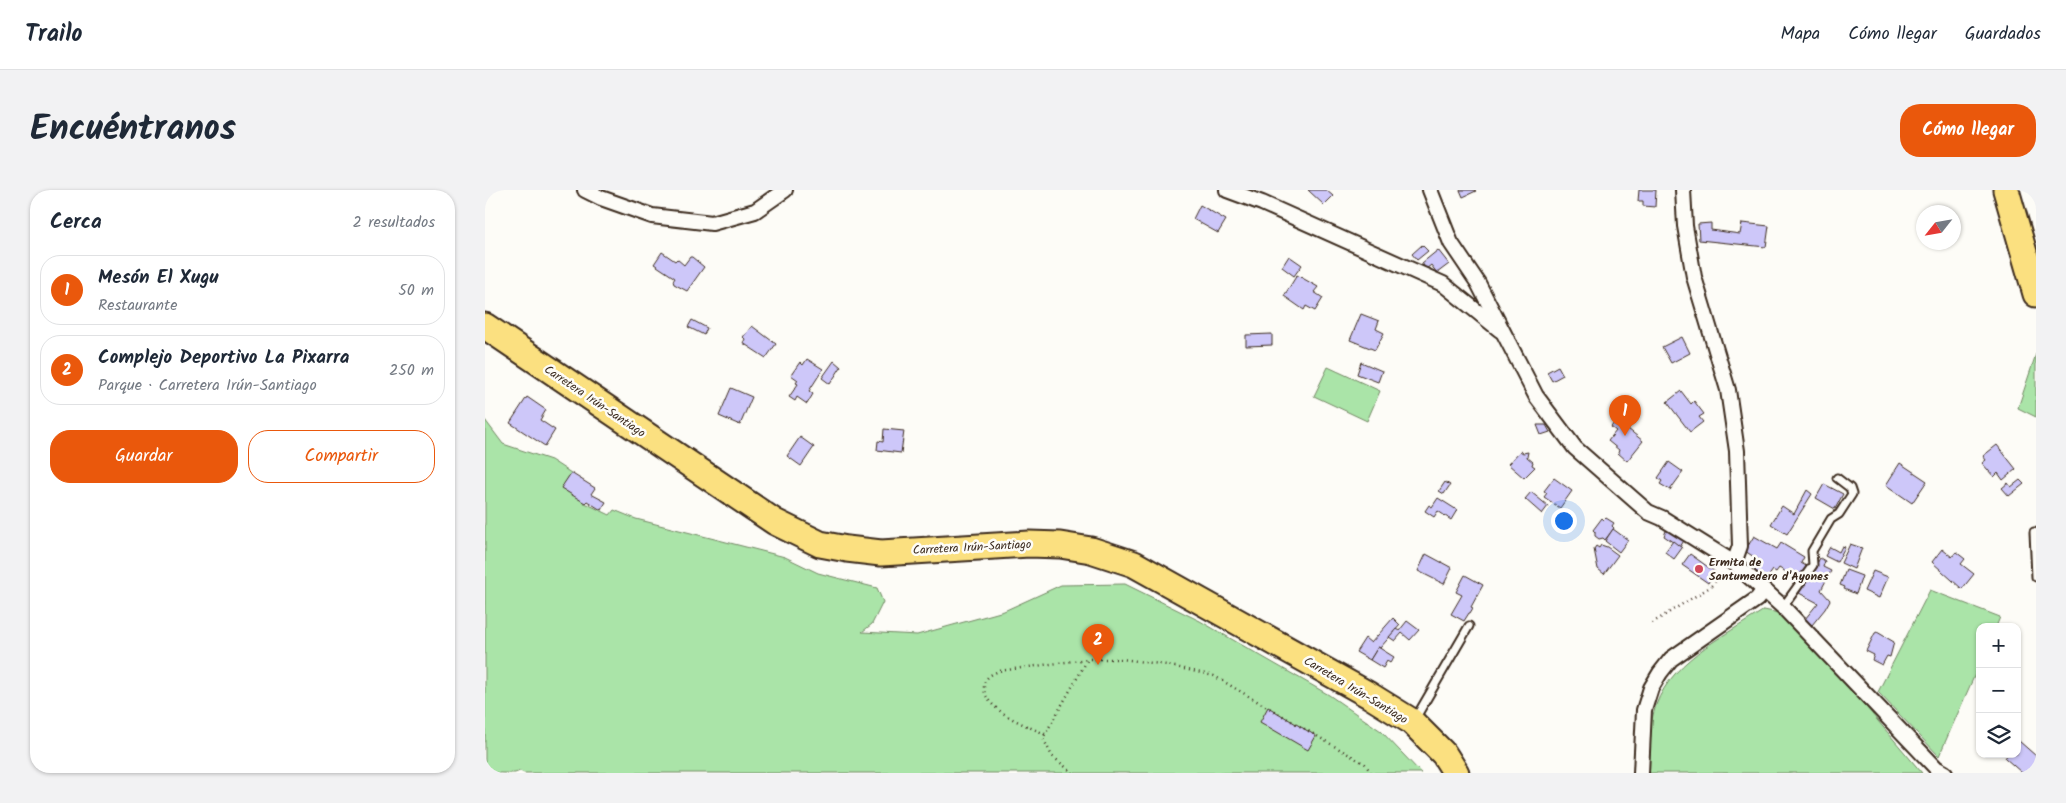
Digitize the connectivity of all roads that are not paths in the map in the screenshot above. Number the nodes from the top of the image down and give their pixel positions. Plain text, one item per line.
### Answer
1 (585, 190) edge
2 (785, 190) edge
3 (1227, 190) edge
4 (1430, 190) edge
5 (1683, 190) edge
6 (2006, 190) edge
7 (2036, 294) edge
8 (485, 326) edge
9 (1504, 334) junction
10 (1837, 478) dead end
11 (2034, 532) dead end
12 (1734, 563) junction
13 (2036, 577) edge
14 (1763, 591) junction
15 (1783, 607) junction
16 (1469, 626) dead end
17 (1413, 723) junction
18 (1940, 771) edge
19 (1456, 773) edge
20 (1641, 773) edge

1 - 2 street
3 - 9 street
4 - 9 street
5 - 12 street
6 - 7 highway
8 - 17 highway, Carretera Irún-Santiago
9 - 12 street
10 - 15 lane
11 - 13 lane
12 - 14 street
14 - 15 street
14 - 20 street
15 - 18 street
16 - 17 lane
17 - 19 highway, Carretera Irún-Santiago

